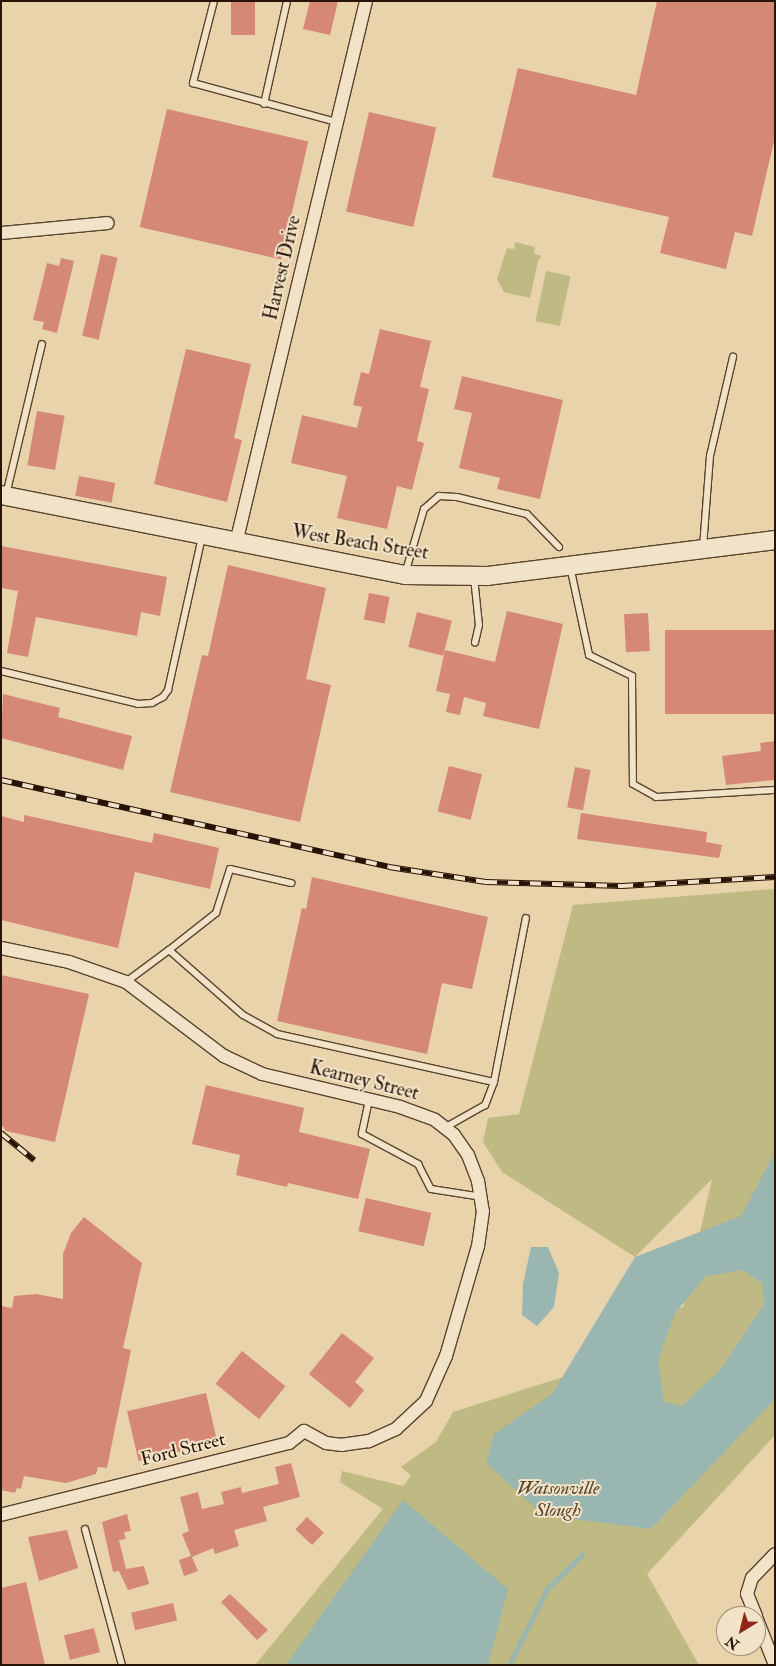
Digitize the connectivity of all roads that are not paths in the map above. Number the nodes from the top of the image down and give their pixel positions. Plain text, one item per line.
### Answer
1 (214, 1) edge
2 (287, 1) edge
3 (366, 1) edge
4 (264, 104) junction
5 (337, 122) junction
6 (108, 223) dead end
7 (1, 233) edge
8 (42, 344) dead end
9 (733, 357) dead end
10 (4, 496) edge
11 (202, 536) junction
12 (775, 540) edge
13 (236, 543) junction
14 (559, 547) dead end
15 (703, 548) junction
16 (569, 565) junction
17 (405, 575) junction
18 (474, 576) junction
19 (475, 643) dead end
20 (1, 671) edge
21 (775, 790) edge
22 (291, 883) dead end
23 (526, 918) dead end
24 (1, 948) edge
25 (169, 950) junction
26 (126, 982) junction
27 (494, 1082) junction
28 (369, 1100) junction
29 (446, 1127) junction
30 (482, 1197) junction
31 (369, 1440) joint
32 (1, 1515) edge
33 (85, 1529) dead end
34 (775, 1554) edge
35 (752, 1606) edge
36 (766, 1642) edge
37 (122, 1665) edge
38 (775, 1665) edge

1 - 4 lane
2 - 4 lane
3 - 5 street, Harvest Drive
4 - 5 lane
5 - 13 street, Harvest Drive
6 - 7 street
8 - 10 lane
9 - 15 lane
10 - 11 main road, West Beach Street
11 - 13 main road, West Beach Street
11 - 20 lane
12 - 15 main road, West Beach Street
13 - 17 main road, West Beach Street
14 - 17 lane
15 - 16 main road, West Beach Street
16 - 18 main road, West Beach Street
16 - 21 lane
17 - 18 main road, West Beach Street
18 - 19 lane
22 - 25 lane
23 - 27 lane
24 - 26 street, Kearney Street
25 - 26 lane
25 - 27 lane
26 - 28 street, Kearney Street
27 - 29 lane
28 - 29 street, Kearney Street
28 - 30 lane
29 - 30 street, Kearney Street
30 - 31 street, Kearney Street
31 - 32 street, Ford Street
33 - 37 lane
34 - 35 street
36 - 38 street

